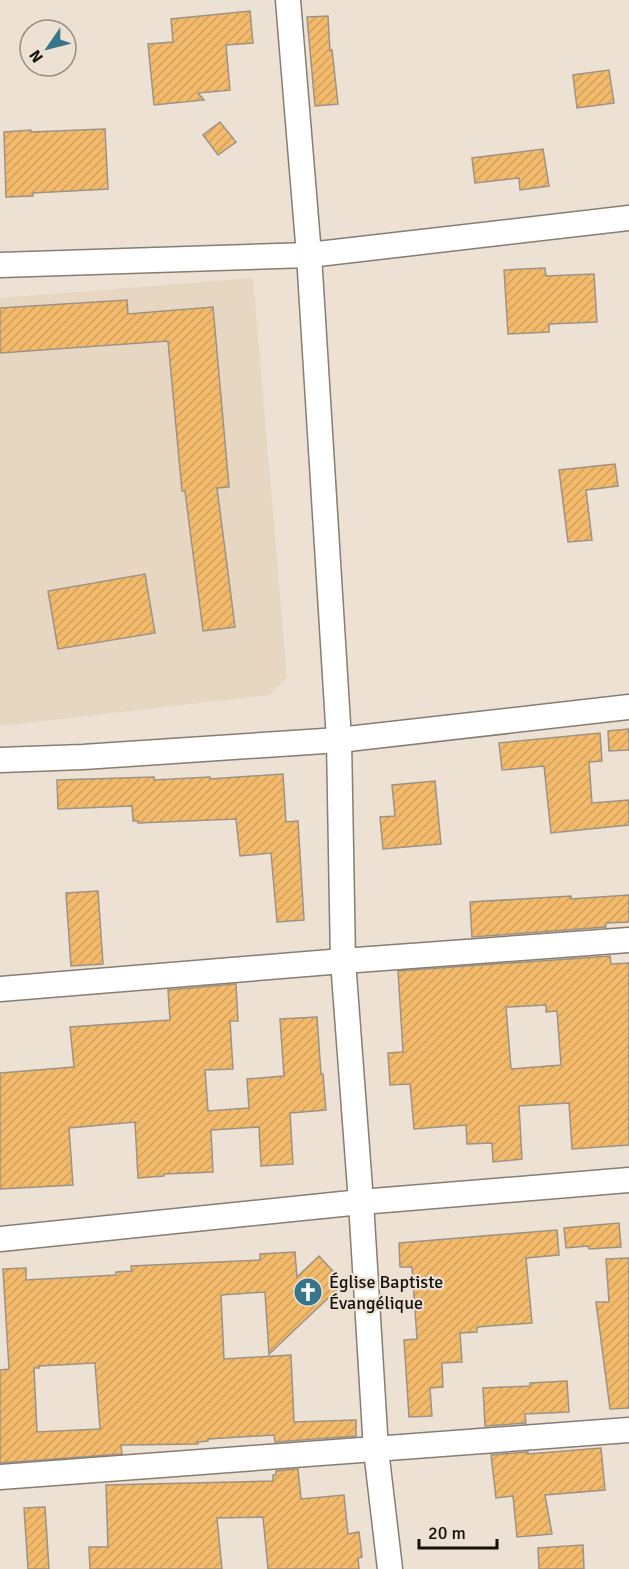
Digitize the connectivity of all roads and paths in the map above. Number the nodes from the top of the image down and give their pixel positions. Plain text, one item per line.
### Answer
1 (288, 0) edge
2 (629, 218) edge
3 (309, 255) junction
4 (0, 265) edge
5 (629, 707) edge
6 (339, 740) junction
7 (0, 760) edge
8 (629, 940) edge
9 (343, 961) junction
10 (0, 989) edge
11 (629, 1180) edge
12 (361, 1202) junction
13 (0, 1239) edge
14 (629, 1430) edge
15 (376, 1450) junction
16 (0, 1477) edge
17 (390, 1569) edge

1 - 3 street
2 - 3 street
3 - 4 street
3 - 6 street
5 - 6 street
6 - 7 street
6 - 9 street
8 - 9 street
9 - 10 street
9 - 12 street
11 - 12 street
12 - 13 street
12 - 15 street
14 - 15 street
15 - 16 street
15 - 17 street

